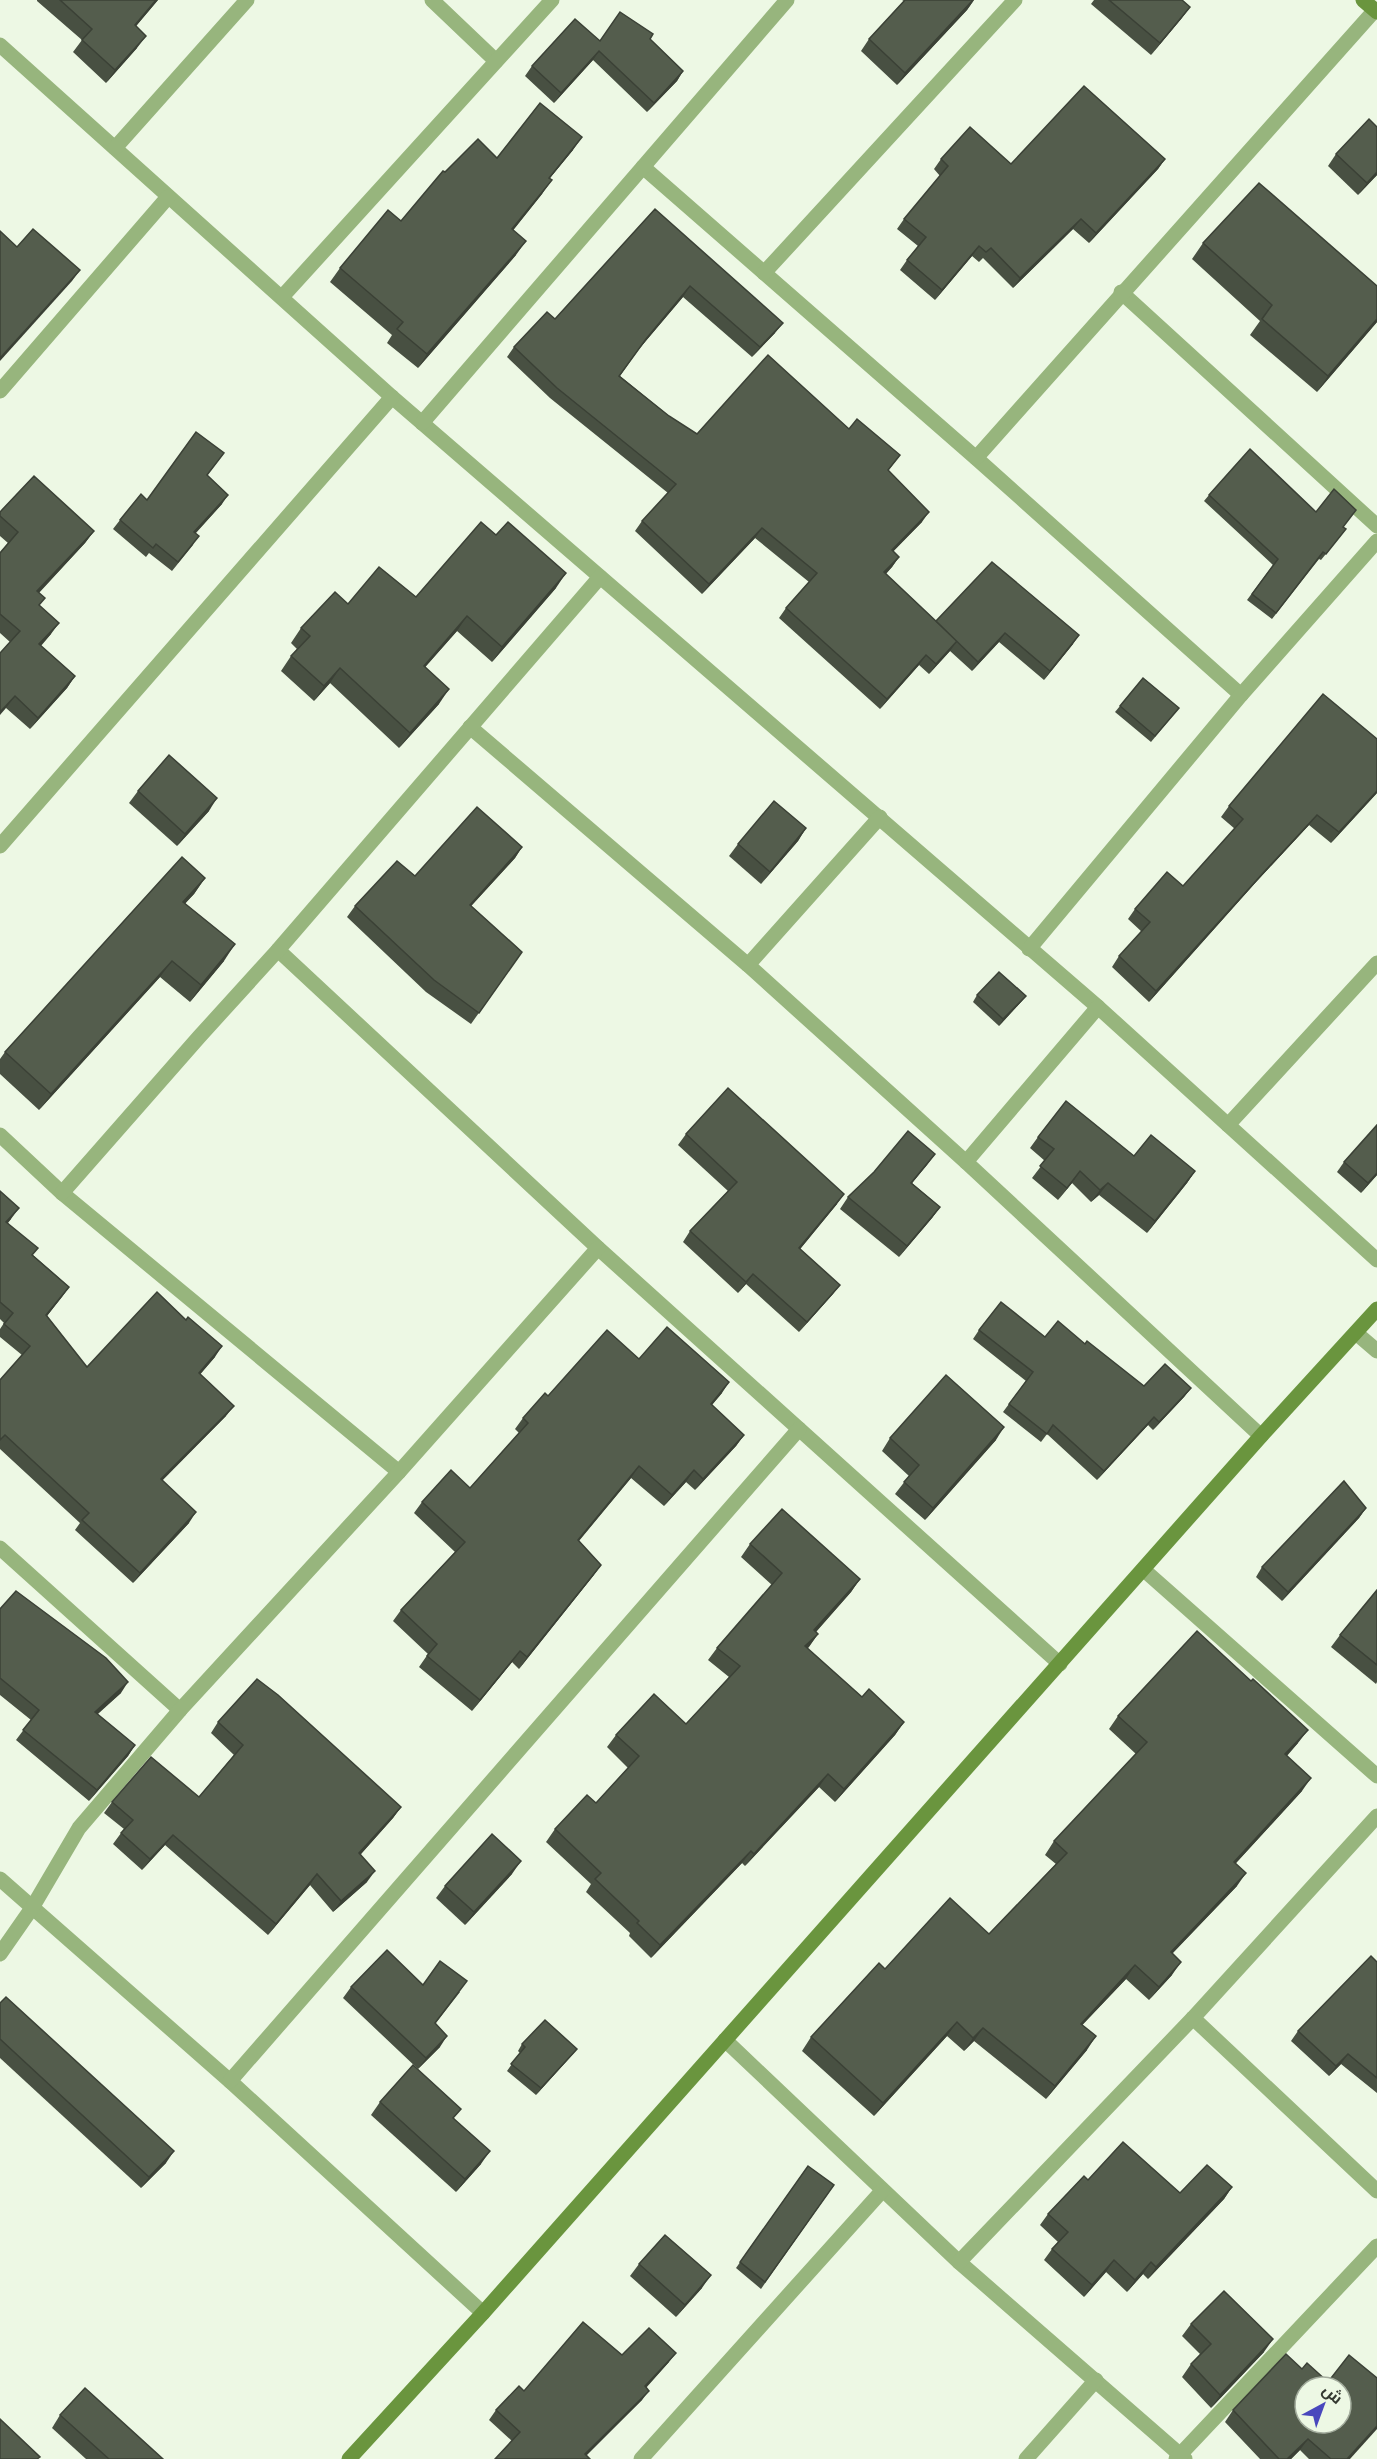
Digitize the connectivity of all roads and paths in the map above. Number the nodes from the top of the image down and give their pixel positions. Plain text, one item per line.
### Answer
1 (247, 0) edge
2 (432, 0) edge
3 (552, 0) edge
4 (1015, 0) edge
5 (777, 3) edge
6 (1372, 7) edge
7 (0, 45) edge
8 (496, 61) junction
9 (115, 148) junction
10 (643, 167) junction
11 (168, 197) junction
12 (764, 273) junction
13 (1121, 292) junction
14 (282, 297) junction
15 (0, 391) edge
16 (392, 397) junction
17 (422, 423) junction
18 (976, 458) junction
19 (1377, 526) edge
20 (1377, 541) edge
21 (600, 577) junction
22 (1241, 695) junction
23 (470, 727) junction
24 (880, 817) junction
25 (0, 846) edge
26 (1029, 949) junction
27 (279, 950) junction
28 (1377, 963) edge
29 (748, 965) junction
30 (1098, 1007) junction
31 (1228, 1125) junction
32 (0, 1135) edge
33 (966, 1162) junction
34 (62, 1193) junction
35 (598, 1248) junction
36 (1377, 1260) edge
37 (1377, 1309) edge
38 (1356, 1333) junction
39 (1377, 1352) edge
40 (799, 1429) junction
41 (1261, 1436) junction
42 (399, 1472) junction
43 (0, 1548) edge
44 (1144, 1570) junction
45 (1060, 1664) junction
46 (180, 1710) junction
47 (1377, 1776) edge
48 (1377, 1816) edge
49 (0, 1879) edge
50 (32, 1908) junction
51 (0, 1954) edge
52 (1193, 2019) junction
53 (725, 2040) junction
54 (230, 2081) junction
55 (882, 2191) junction
56 (1377, 2191) edge
57 (1377, 2246) edge
58 (959, 2262) junction
59 (483, 2313) junction
60 (1096, 2380) junction
61 (1180, 2458) edge
62 (349, 2459) edge
63 (641, 2459) edge
64 (1026, 2459) edge

1 - 9 street
2 - 8 street
3 - 8 street
4 - 12 street
5 - 10 street
6 - 13 street
7 - 9 street
8 - 14 street
9 - 11 street
10 - 12 street
10 - 17 street
11 - 14 street
11 - 15 street
12 - 18 street
13 - 18 street
13 - 19 street
14 - 16 street
16 - 17 street
16 - 25 street
17 - 21 street
18 - 22 street
20 - 22 street
21 - 23 street
21 - 24 street
22 - 26 street
23 - 27 street
23 - 29 street
24 - 26 street
24 - 29 street
26 - 30 street
27 - 34 street
27 - 35 street
28 - 31 street
29 - 33 street
30 - 31 street
30 - 33 street
31 - 36 street
32 - 34 street
33 - 41 street
34 - 42 street
35 - 40 street
35 - 42 street
37 - 38 street
38 - 39 street
38 - 41 street
40 - 45 street
40 - 54 street
41 - 44 street
42 - 46 street
43 - 46 street
44 - 45 street
44 - 47 street
45 - 53 street
46 - 50 street
48 - 52 street
49 - 50 street
50 - 51 street
50 - 54 street
52 - 56 street
52 - 58 street
53 - 55 street
53 - 59 street
54 - 59 street
55 - 58 street
55 - 63 street
57 - 61 street
58 - 60 street
59 - 62 street
60 - 61 street
60 - 64 street

